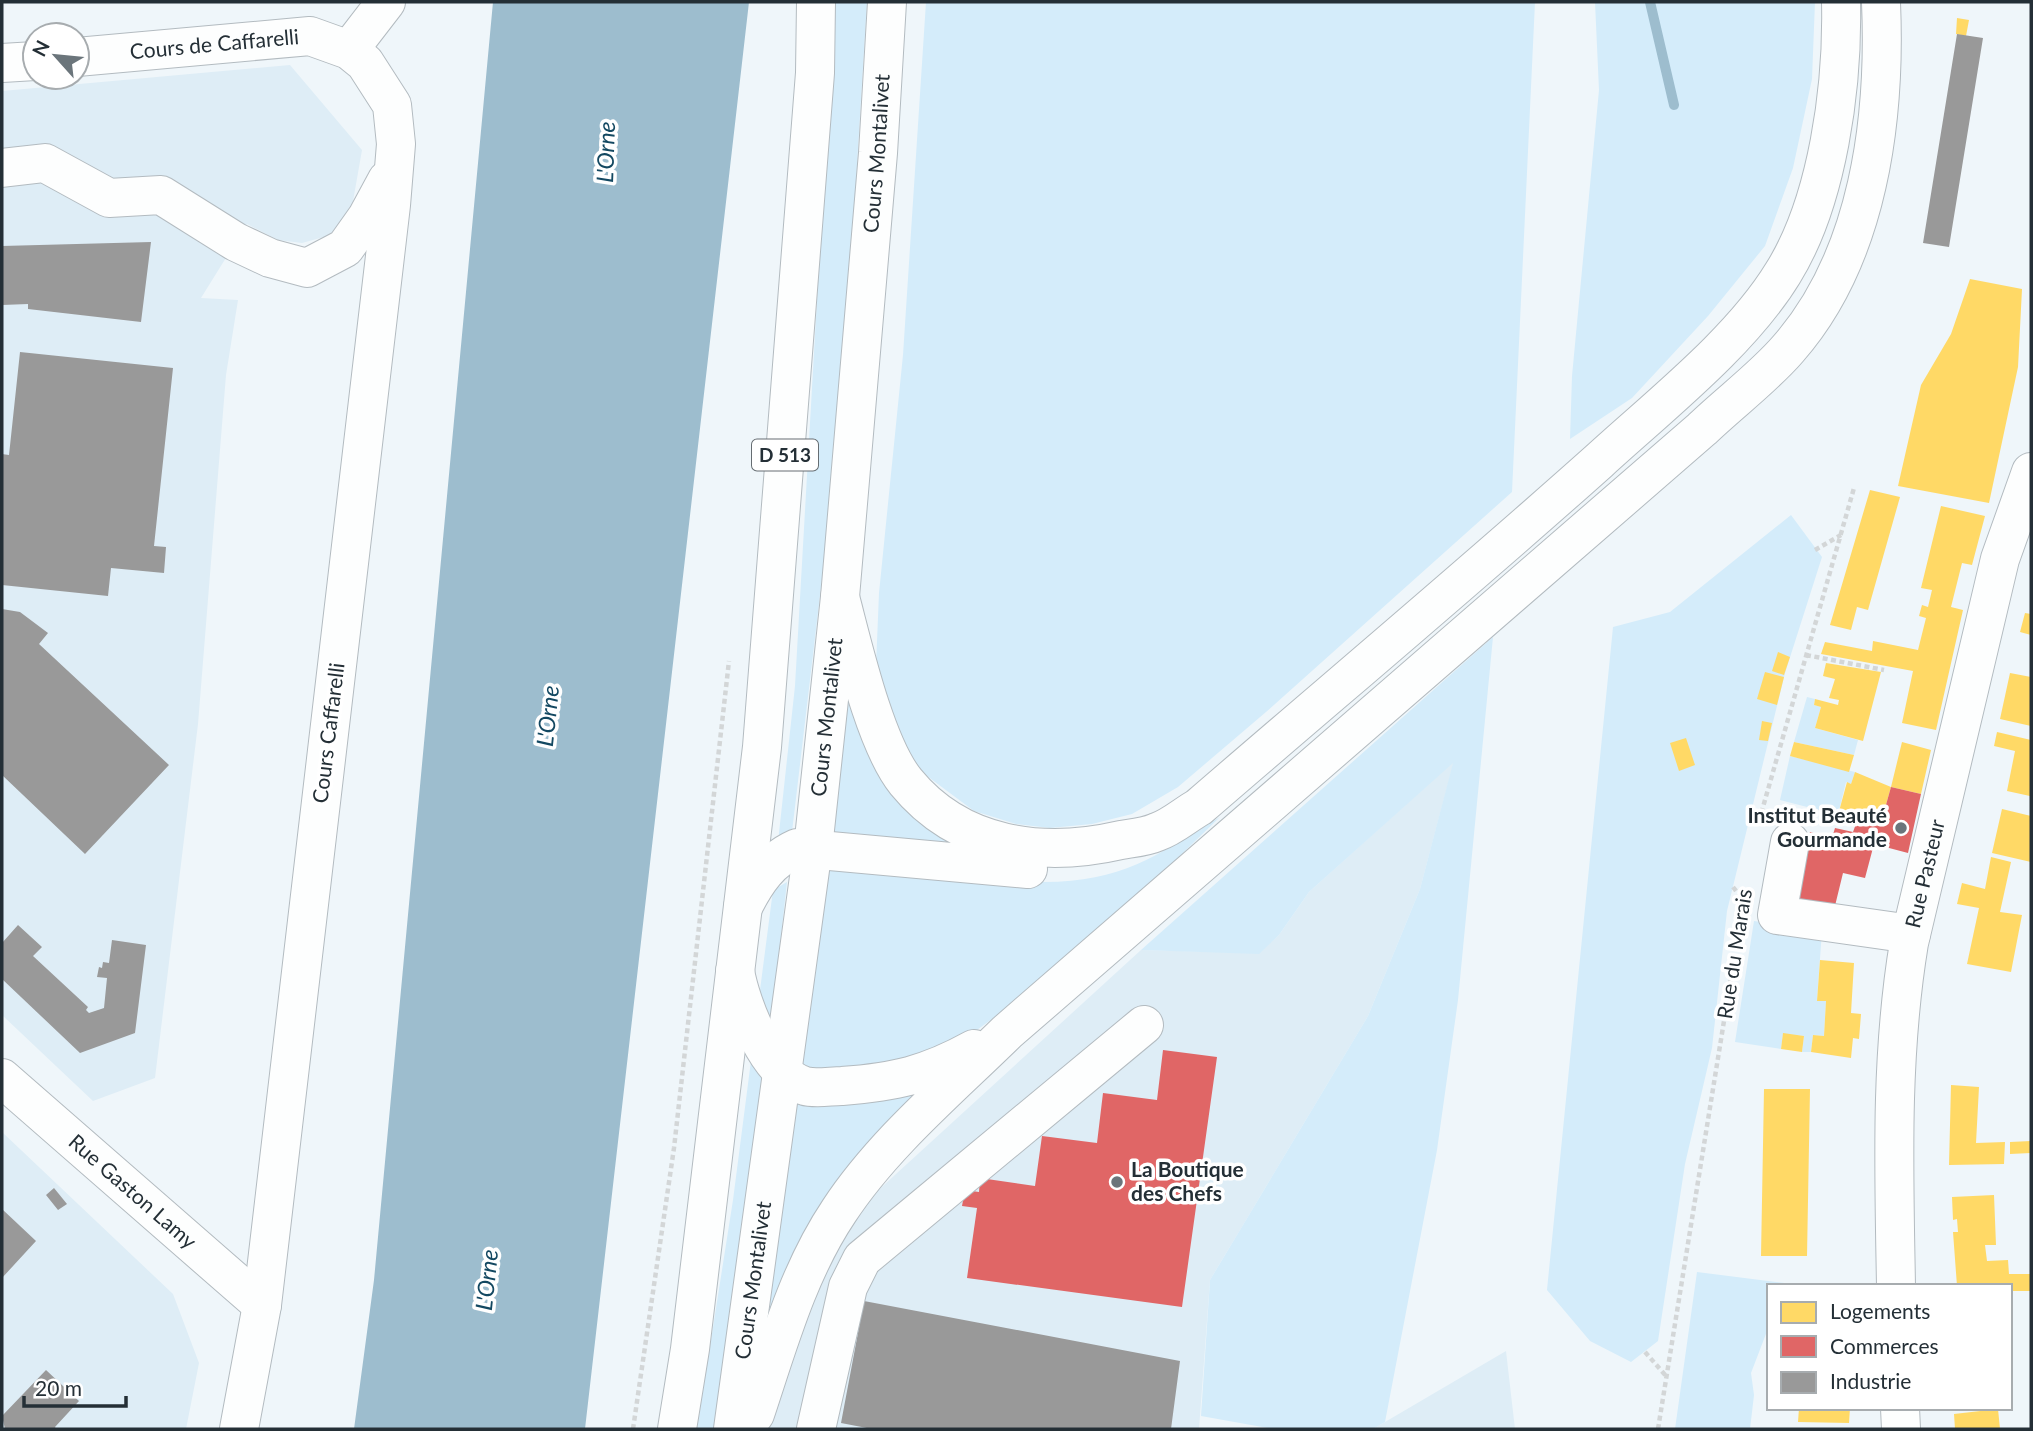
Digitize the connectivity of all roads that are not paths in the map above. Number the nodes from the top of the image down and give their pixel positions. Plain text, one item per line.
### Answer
1 (386, 2) edge
2 (816, 2) edge
3 (887, 2) edge
4 (1841, 2) edge
5 (1881, 2) edge
6 (349, 50) junction
7 (91, 56) edge
8 (21, 62) edge
9 (2, 64) edge
10 (394, 167) junction
11 (2, 169) edge
12 (2031, 472) edge
13 (840, 597) junction
14 (1158, 832) junction
15 (1774, 836) road end
16 (813, 848) junction
17 (743, 907) junction
18 (1912, 934) junction
19 (736, 971) junction
20 (1144, 1025) dead end
21 (1007, 1032) junction
22 (780, 1070) junction
23 (2, 1078) edge
24 (1896, 1284) edge
25 (262, 1305) junction
26 (1900, 1410) edge
27 (239, 1429) edge
28 (677, 1429) edge
29 (733, 1429) edge
30 (743, 1429) edge
31 (816, 1429) edge
32 (1901, 1429) edge

1 - 6 main road
2 - 17 main road, D 513
3 - 13 main road, Cours Montalivet
4 - 14 main road
5 - 21 main road
6 - 7 main road, Cours de Caffarelli
6 - 10 main road, Cours Caffarelli
8 - 9 main road
10 - 11 main road
10 - 25 main road, Cours Caffarelli
12 - 18 main road, Rue Pasteur
13 - 14 main road
13 - 16 main road, Cours Montalivet
14 - 16 main road
15 - 18 main road
16 - 17 main road
16 - 22 main road, Cours Montalivet
17 - 19 main road, D 513
18 - 24 main road, Rue Pasteur
19 - 22 main road
19 - 28 main road, D 513
20 - 31 main road
21 - 22 main road
21 - 30 main road
22 - 29 main road, Cours Montalivet
23 - 25 main road, Rue Gaston Lamy
25 - 27 main road, Cours Caffarelli
26 - 32 main road

